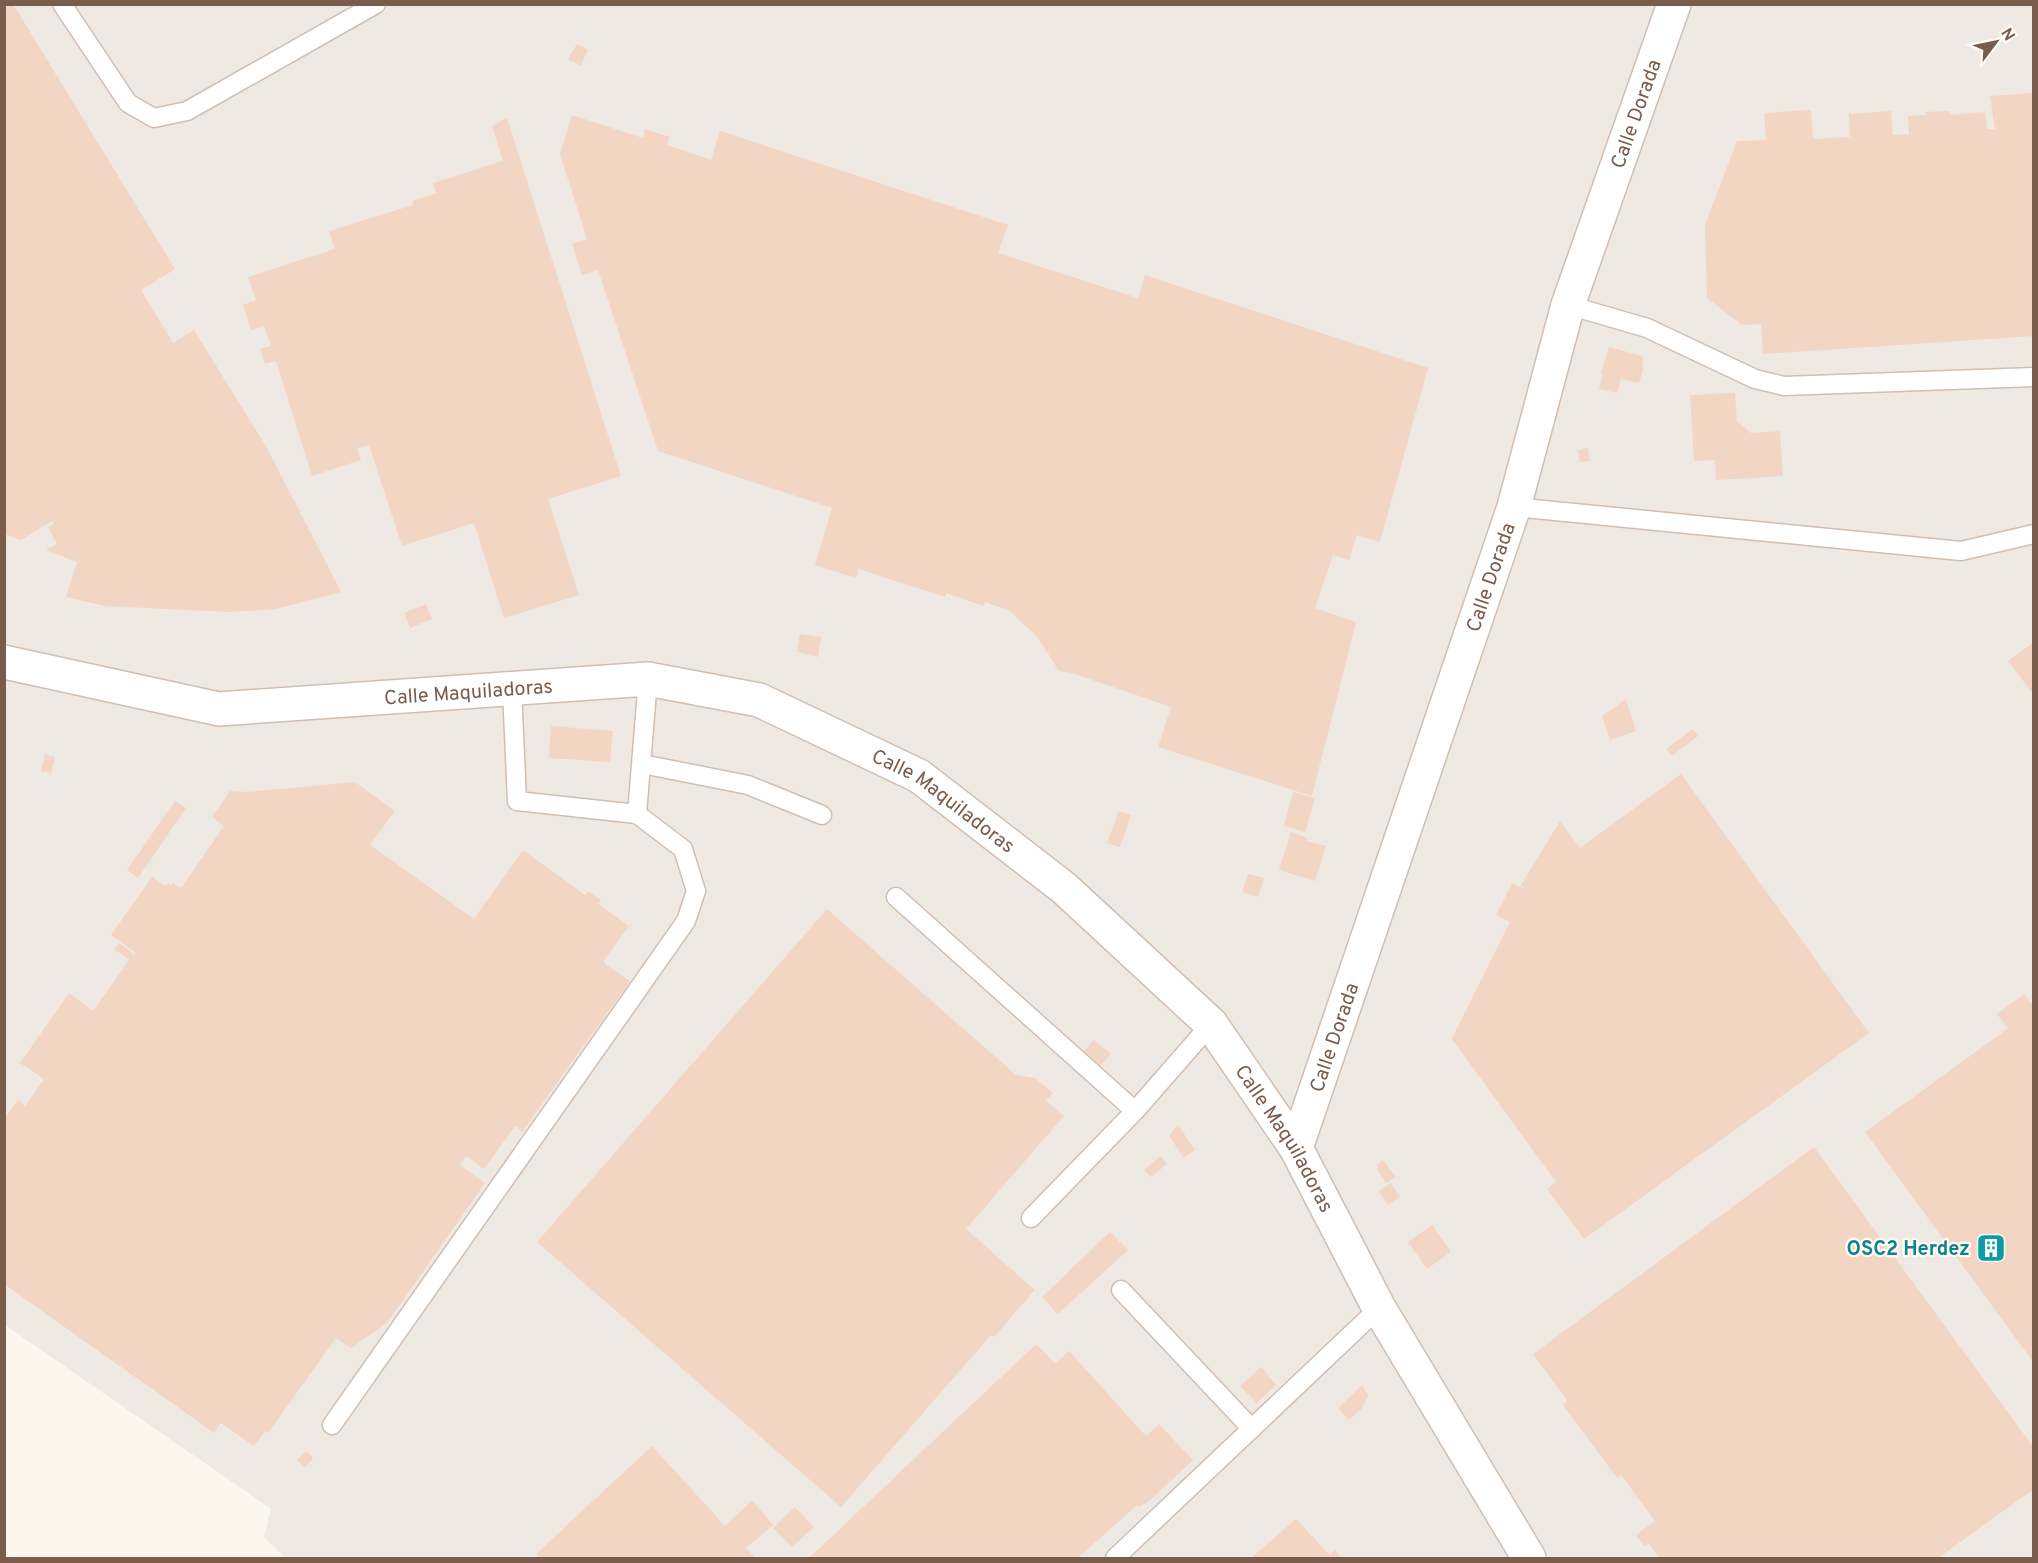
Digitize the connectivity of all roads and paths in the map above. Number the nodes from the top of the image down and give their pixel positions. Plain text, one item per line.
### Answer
1 (62, 4) edge
2 (376, 4) edge
3 (1674, 4) edge
4 (1568, 305) junction
5 (2034, 377) edge
6 (1514, 507) junction
7 (2034, 534) edge
8 (4, 662) edge
9 (648, 679) junction
10 (512, 688) junction
11 (642, 764) junction
12 (637, 814) junction
13 (822, 814) dead end
14 (896, 897) dead end
15 (1211, 1024) junction
16 (1135, 1111) junction
17 (1296, 1148) junction
18 (1031, 1218) dead end
19 (1121, 1290) dead end
20 (1379, 1308) junction
21 (332, 1425) dead end
22 (1251, 1429) junction
23 (1114, 1558) edge
24 (1529, 1558) edge

1 - 2 lane
3 - 4 street, Calle Dorada
4 - 5 lane
4 - 6 street, Calle Dorada
6 - 7 lane
6 - 17 street, Calle Dorada
8 - 10 street, Calle Maquiladoras
9 - 10 street, Calle Maquiladoras
9 - 11 lane
9 - 15 street, Calle Maquiladoras
10 - 12 lane
11 - 12 lane
11 - 13 lane
12 - 21 lane
14 - 16 lane
15 - 16 lane
15 - 17 street, Calle Maquiladoras
16 - 18 lane
17 - 20 street, Calle Maquiladoras
19 - 22 lane
20 - 22 lane
20 - 24 street, Calle Maquiladoras
22 - 23 lane

